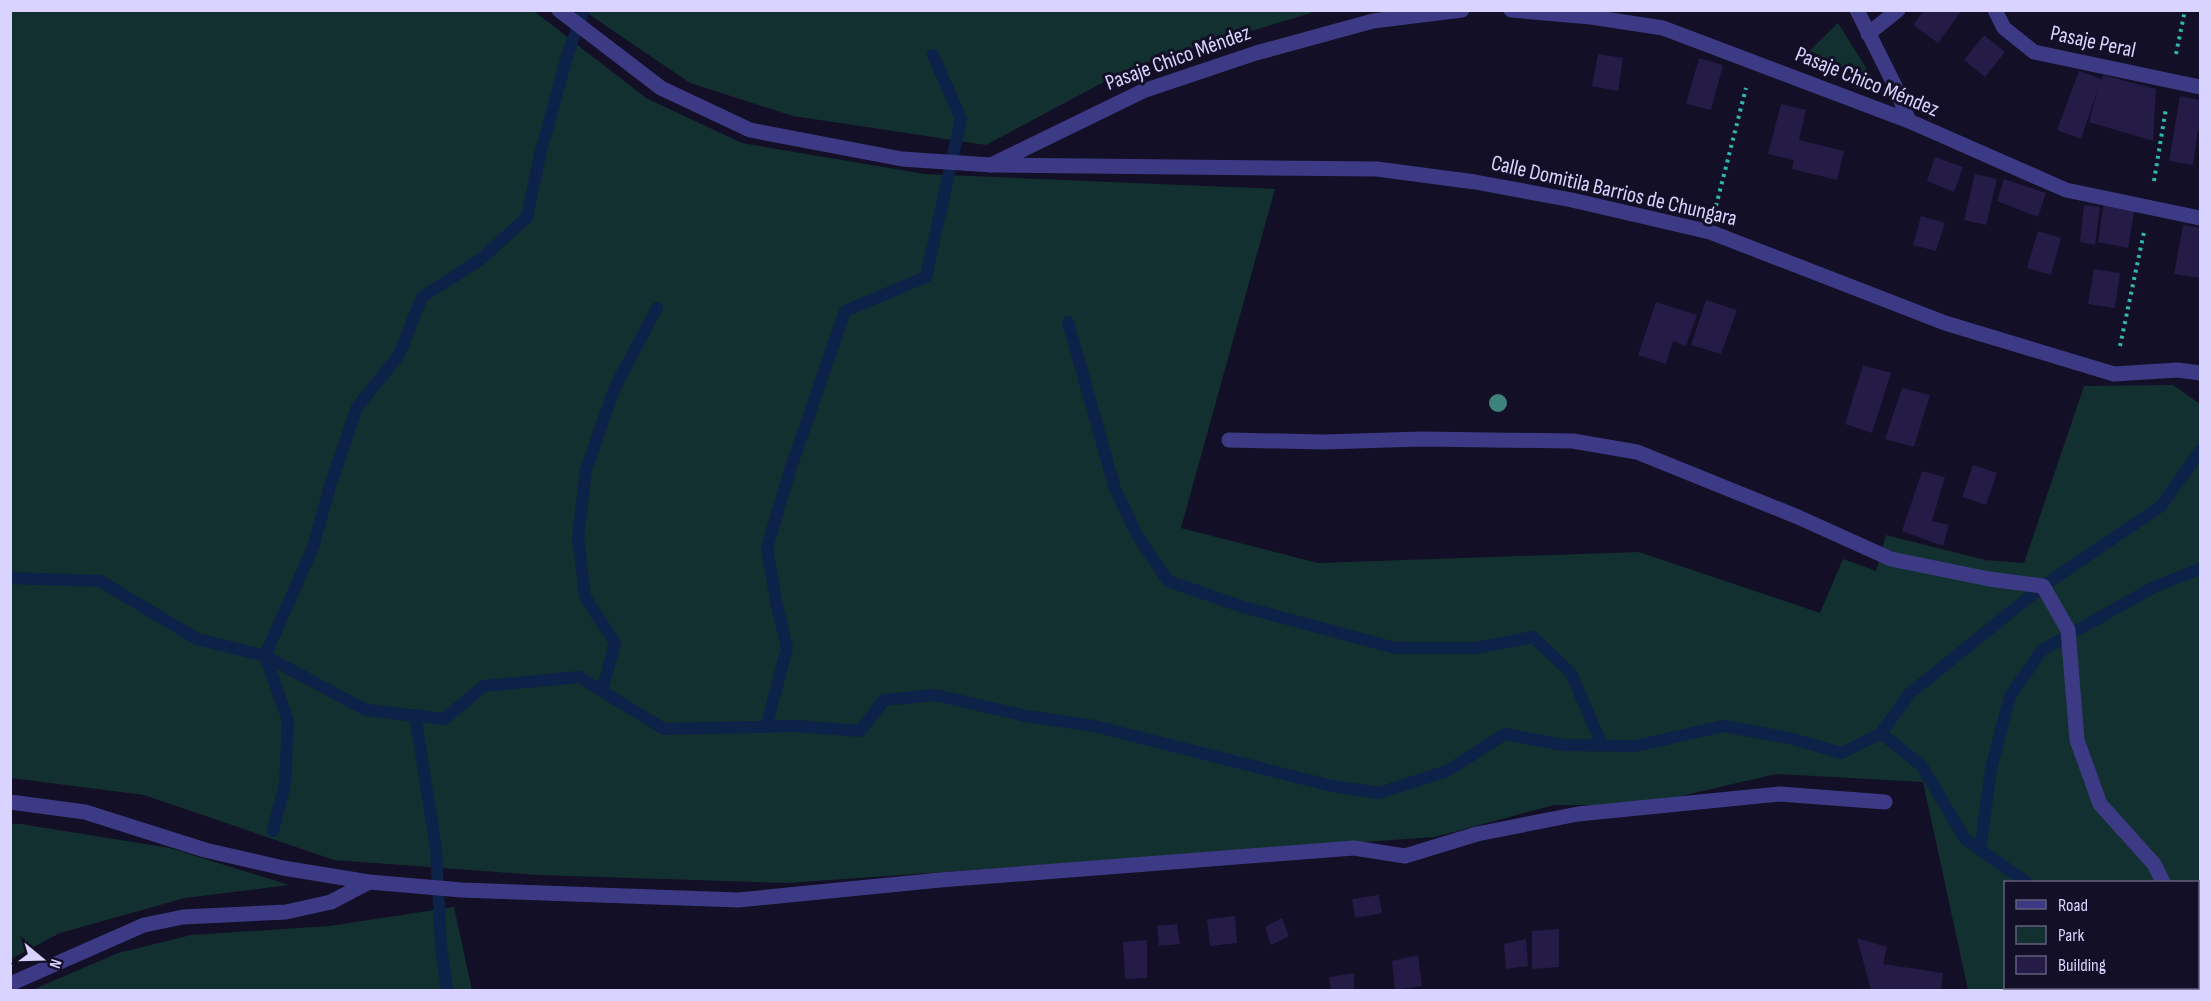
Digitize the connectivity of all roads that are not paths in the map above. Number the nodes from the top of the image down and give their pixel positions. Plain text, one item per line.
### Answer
1 (559, 10) edge
2 (1462, 10) edge
3 (1511, 10) edge
4 (1857, 10) edge
5 (1898, 10) edge
6 (1995, 10) edge
7 (1868, 34) junction
8 (2200, 87) edge
9 (1909, 121) junction
10 (991, 165) junction
11 (2200, 218) edge
12 (2178, 370) junction
13 (2200, 373) edge
14 (2200, 384) edge
15 (1229, 440) dead end
16 (10, 802) edge
17 (1885, 802) dead end
18 (2162, 881) edge
19 (369, 882) junction
20 (10, 984) edge

1 - 10 street, Calle Domitila Barrios de Chungara
2 - 10 street, Pasaje Chico Méndez
3 - 9 street, Pasaje Chico Méndez
4 - 7 street
5 - 7 street
6 - 8 street, Pasaje Peral
7 - 9 street
9 - 11 street, Pasaje Chico Méndez
10 - 12 street, Calle Domitila Barrios de Chungara
12 - 13 street, Calle Domitila Barrios de Chungara
12 - 14 street
15 - 18 street
16 - 19 street
17 - 19 street
19 - 20 street

